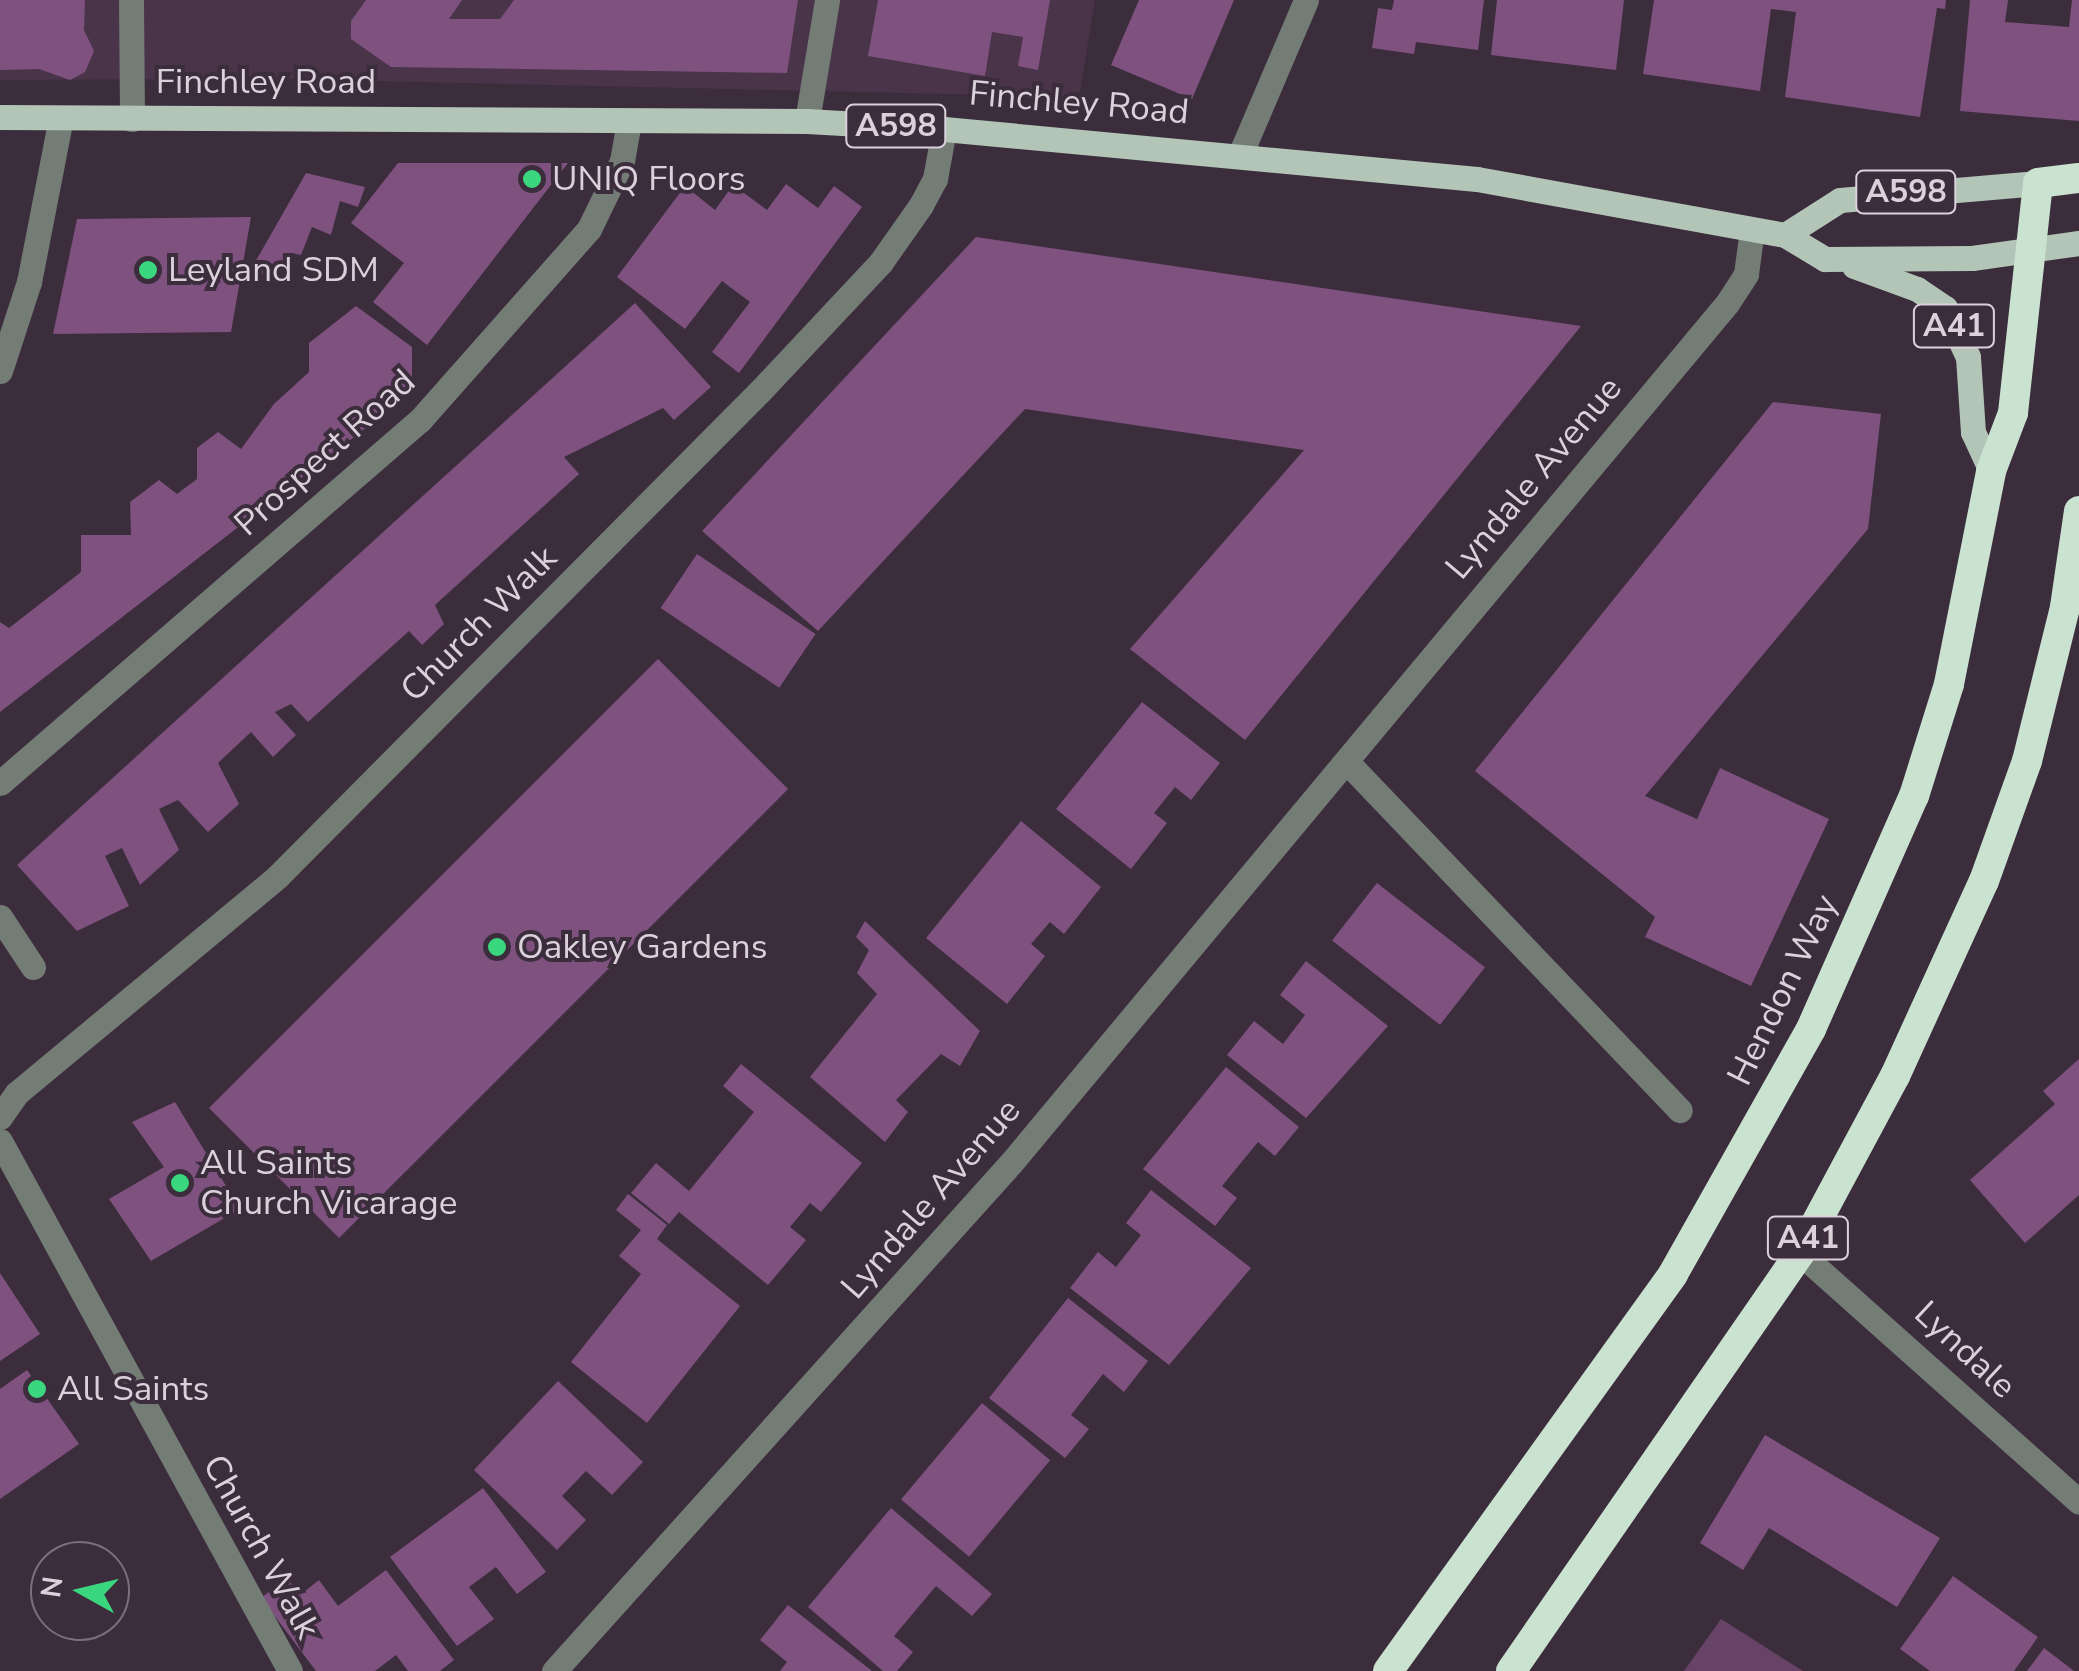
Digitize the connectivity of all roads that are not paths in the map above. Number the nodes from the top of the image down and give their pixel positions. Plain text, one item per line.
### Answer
1 (130, 0) edge
2 (827, 0) edge
3 (1306, 0) edge
4 (0, 117) edge
5 (61, 118) junction
6 (132, 119) junction
7 (807, 121) junction
8 (629, 122) junction
9 (944, 129) junction
10 (1240, 155) junction
11 (2079, 178) edge
12 (2038, 183) junction
13 (1752, 229) junction
14 (1784, 235) junction
15 (2079, 243) edge
16 (2035, 249) junction
17 (1825, 260) junction
18 (0, 371) edge
19 (1991, 470) junction
20 (2079, 511) edge
21 (1346, 761) junction
22 (0, 783) edge
23 (0, 917) edge
24 (32, 968) dead end
25 (1680, 1110) dead end
26 (0, 1117) edge
27 (0, 1141) edge
28 (1800, 1253) junction
29 (2079, 1502) edge
30 (290, 1671) edge
31 (554, 1671) edge
32 (1388, 1671) edge
33 (1511, 1671) edge

1 - 6 street
2 - 7 street
3 - 10 street
4 - 5 main road, Finchley Road / A598
5 - 6 main road, Finchley Road / A598
5 - 18 street
6 - 8 main road, Finchley Road / A598
7 - 8 main road, Finchley Road / A598
7 - 9 main road, Finchley Road / A598
8 - 22 street, Prospect Road
9 - 10 main road, Finchley Road / A598
9 - 26 street, Church Walk
10 - 13 main road, Finchley Road / A598
11 - 12 highway
12 - 14 main road, A598
12 - 16 highway, A41
13 - 14 main road, Finchley Road / A598
13 - 21 street, Lyndale Avenue
14 - 17 main road, Finchley Road / A598
15 - 16 main road, A598
16 - 17 main road, A598
16 - 19 highway, Hendon Way / A41
17 - 19 main road, A41
19 - 32 highway, Hendon Way / A41
20 - 28 highway, A41
21 - 25 street
21 - 31 street, Lyndale Avenue
23 - 24 street
27 - 30 street, Church Walk
28 - 29 street, Lyndale
28 - 33 highway, A41

